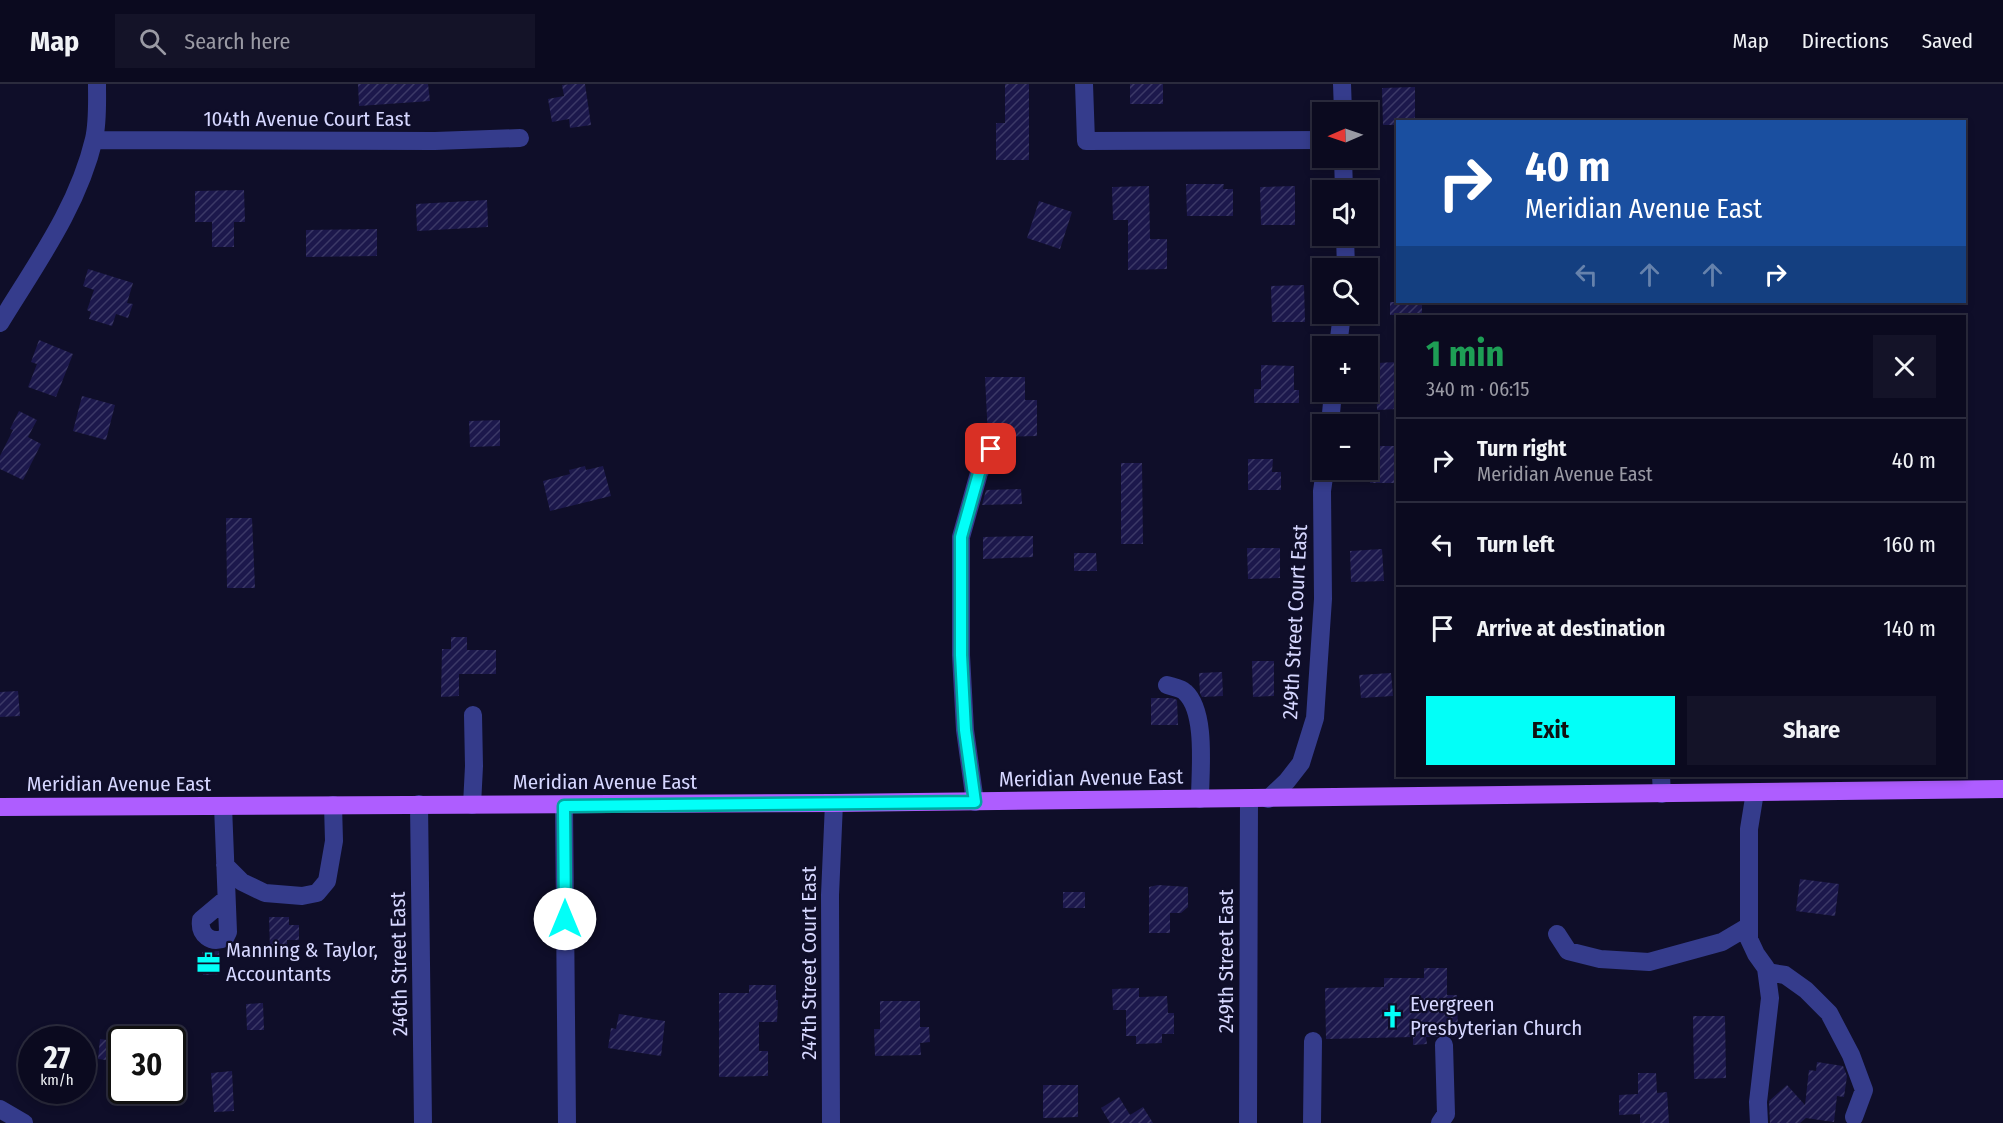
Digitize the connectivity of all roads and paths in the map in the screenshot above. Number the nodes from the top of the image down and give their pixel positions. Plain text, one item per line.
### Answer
1 (97, 84) edge
2 (1084, 84) edge
3 (1342, 84) edge
4 (1343, 102) edge
5 (520, 138) dead end
6 (94, 140) junction
7 (1312, 140) edge
8 (0, 323) edge
9 (991, 449) dead end
10 (1324, 480) edge
11 (1167, 685) dead end
12 (472, 715) dead end
13 (1662, 785) edge
14 (2003, 789) edge
15 (1755, 792) junction
16 (1200, 799) junction
17 (1248, 799) junction
18 (1269, 799) junction
19 (975, 802) junction
20 (834, 803) junction
21 (419, 804) junction
22 (333, 805) junction
23 (472, 805) junction
24 (223, 806) junction
25 (564, 806) junction
26 (0, 807) edge
27 (225, 866) junction
28 (226, 899) dead end
29 (1749, 926) junction
30 (1557, 934) dead end
31 (1767, 972) junction
32 (1313, 1041) dead end
33 (1444, 1045) dead end
34 (0, 1109) edge
35 (1854, 1117) dead end
36 (24, 1123) edge
37 (423, 1123) edge
38 (567, 1123) edge
39 (831, 1123) edge
40 (1248, 1123) edge
41 (1312, 1123) edge
42 (1440, 1123) edge
43 (1759, 1123) edge

1 - 6 street
2 - 7 street
3 - 4 street
5 - 6 street, 104th Avenue Court East
6 - 8 street
9 - 19 street
10 - 18 street, 249th Street Court East
11 - 16 street
12 - 23 street
13 - 15 main road, Meridian Avenue East
13 - 18 main road, Meridian Avenue East
14 - 15 main road, Meridian Avenue East
15 - 29 street
16 - 17 main road, Meridian Avenue East
16 - 19 main road, Meridian Avenue East
17 - 18 main road, Meridian Avenue East
17 - 40 street, 249th Street East
19 - 20 main road, Meridian Avenue East
20 - 25 main road, Meridian Avenue East
20 - 39 street, 247th Street Court East
21 - 22 main road, Meridian Avenue East
21 - 23 main road, Meridian Avenue East
21 - 37 street, 246th Street East
22 - 24 main road, Meridian Avenue East
22 - 27 street
23 - 25 main road, Meridian Avenue East
24 - 26 main road, Meridian Avenue East
24 - 27 street
25 - 38 street
27 - 28 street
29 - 30 street
29 - 31 street
31 - 35 street
31 - 43 street
32 - 41 street
33 - 42 street
34 - 36 street

